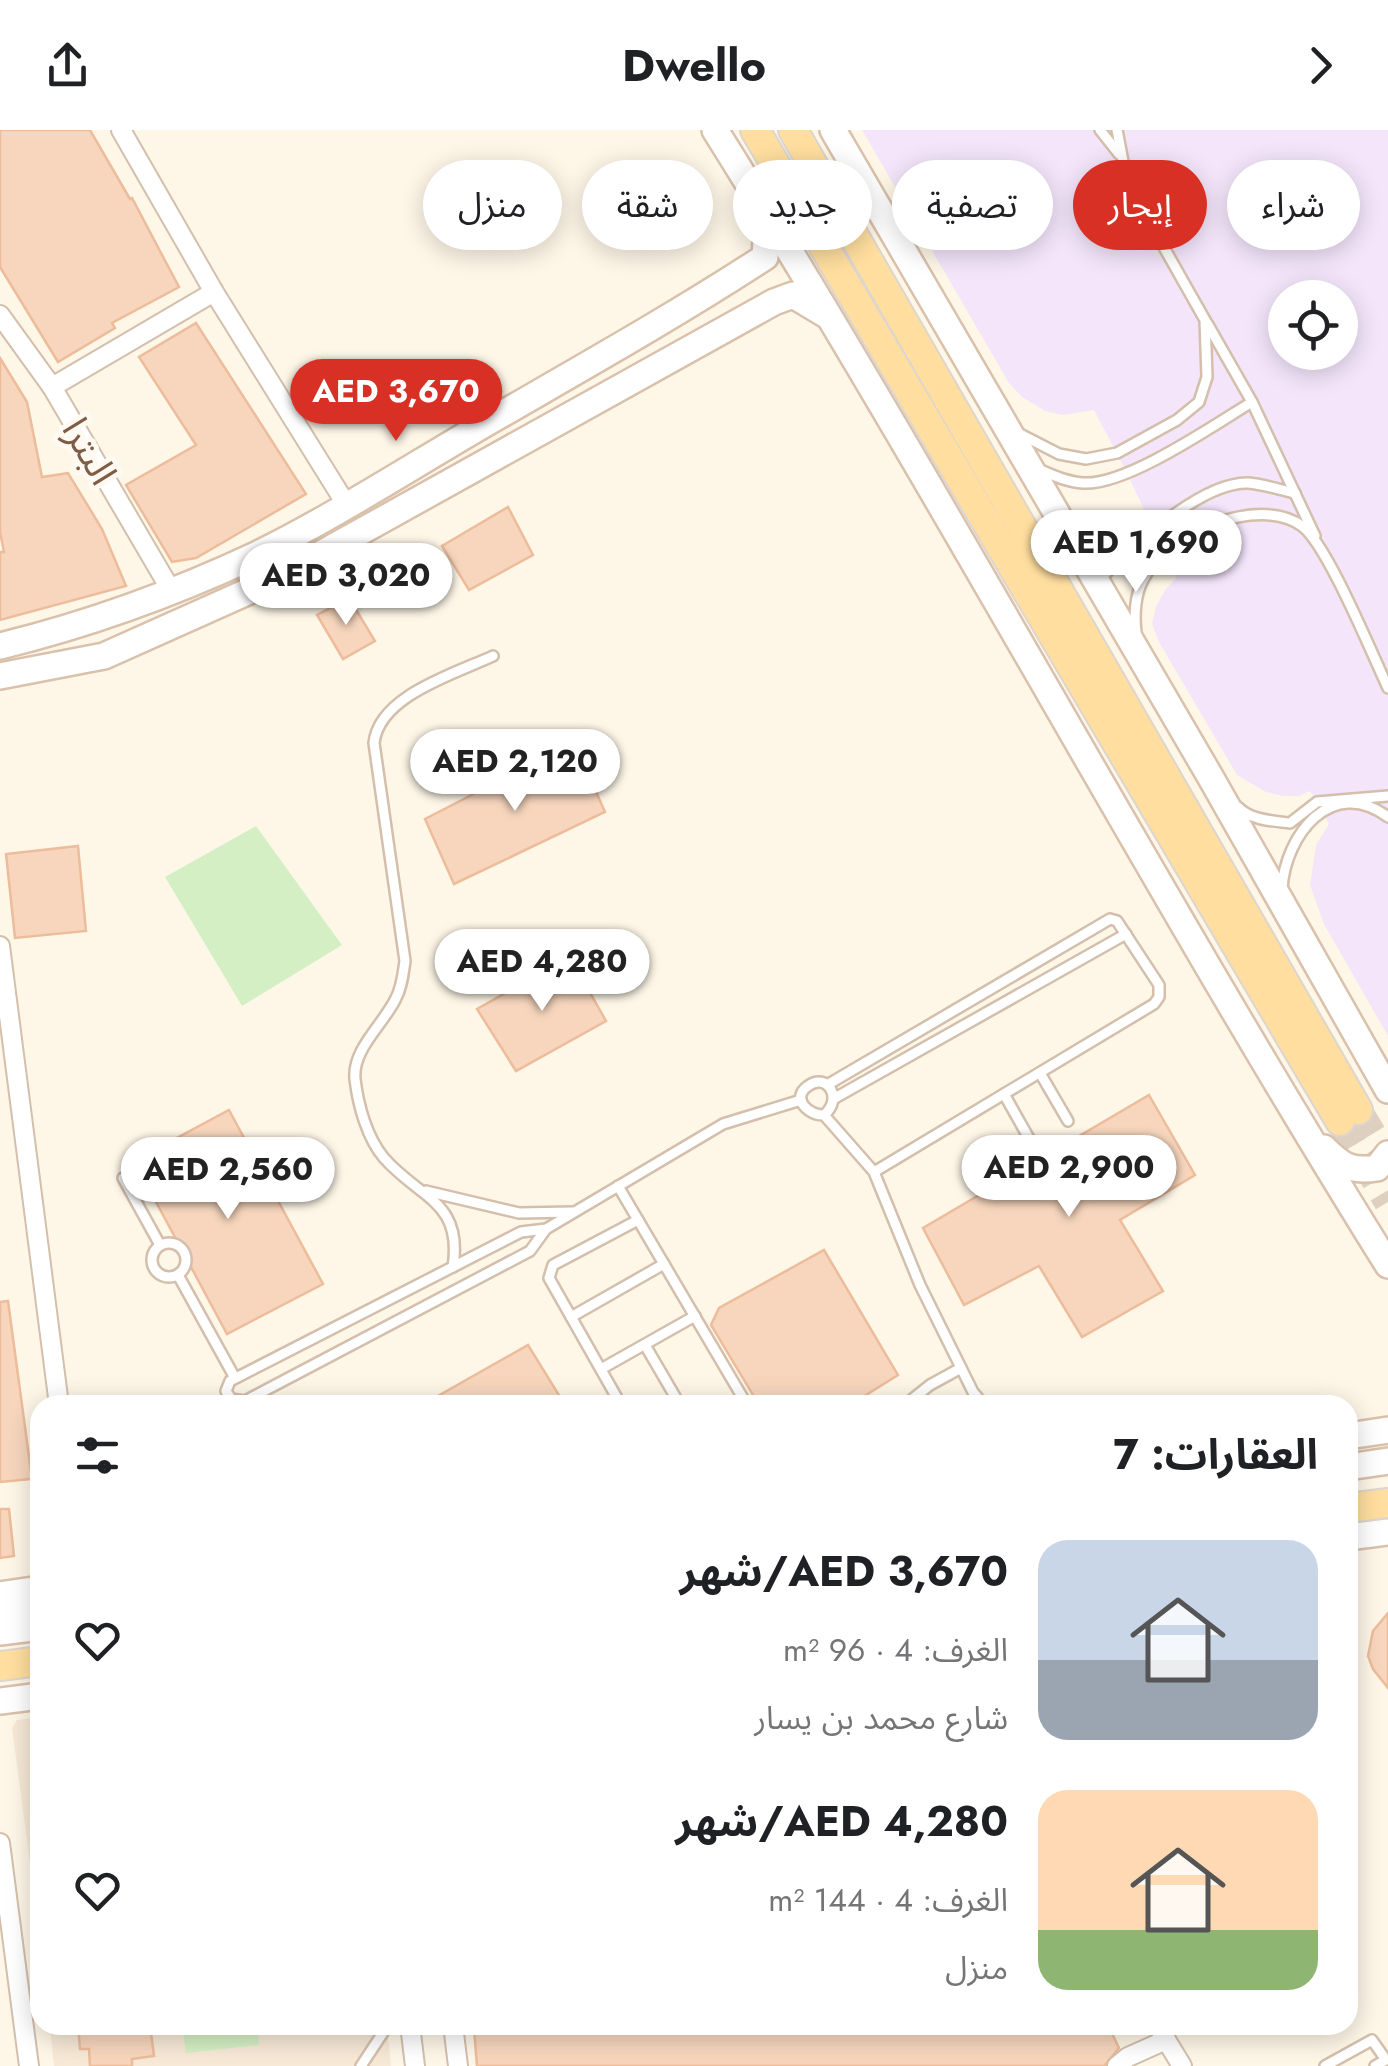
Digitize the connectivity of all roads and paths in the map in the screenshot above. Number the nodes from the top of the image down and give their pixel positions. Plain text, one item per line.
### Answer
1 (121, 130) edge
2 (715, 130) edge
3 (755, 130) edge
4 (794, 130) edge
5 (832, 130) edge
6 (1100, 130) edge
7 (1117, 130) edge
8 (1119, 154) junction
9 (734, 160) edge
10 (765, 250) edge
11 (790, 250) edge
12 (214, 292) junction
13 (704, 296) junction
14 (1, 318) edge
15 (833, 319) junction
16 (1205, 320) junction
17 (728, 329) junction
18 (52, 388) junction
19 (1252, 402) junction
20 (1003, 423) junction
21 (1027, 464) junction
22 (1295, 493) junction
23 (346, 504) junction
24 (1319, 544) junction
25 (1096, 583) junction
26 (172, 592) junction
27 (0, 646) edge
28 (1139, 655) junction
29 (493, 656) dead end
30 (0, 676) edge
31 (1388, 688) edge
32 (1211, 778) junction
33 (1388, 796) edge
34 (1388, 817) edge
35 (1288, 916) junction
36 (1126, 934) junction
37 (0, 946) edge
38 (7, 1057) edge
39 (1040, 1072) junction
40 (827, 1086) junction
41 (1388, 1090) edge
42 (1004, 1094) junction
43 (835, 1098) junction
44 (801, 1100) junction
45 (824, 1114) junction
46 (1068, 1120) dead end
47 (1302, 1127) junction
48 (1031, 1142) dead end
49 (1388, 1154) edge
50 (874, 1172) junction
51 (123, 1178) dead end
52 (618, 1186) junction
53 (424, 1190) junction
54 (575, 1212) junction
55 (638, 1220) junction
56 (546, 1229) junction
57 (160, 1245) junction
58 (664, 1264) junction
59 (1388, 1264) edge
60 (453, 1267) junction
61 (178, 1275) junction
62 (694, 1316) junction
63 (571, 1317) junction
64 (645, 1344) junction
65 (961, 1368) junction
66 (601, 1369) junction
67 (235, 1378) junction
68 (973, 1392) junction
69 (57, 1395) edge
70 (228, 1395) edge
71 (256, 1395) edge
72 (615, 1395) edge
73 (674, 1395) edge
74 (741, 1395) edge
75 (918, 1395) edge
76 (972, 1395) edge
77 (976, 1395) edge
78 (1385, 1431) edge
79 (1358, 1435) edge
80 (1388, 1461) edge
81 (1358, 1466) edge
82 (1388, 1503) edge
83 (1358, 1507) edge
84 (1388, 1532) edge
85 (1358, 1536) edge
86 (30, 1590) edge
87 (0, 1595) edge
88 (30, 1610) edge
89 (0, 1611) edge
90 (30, 1628) edge
91 (0, 1632) edge
92 (30, 1662) edge
93 (0, 1666) edge
94 (30, 1697) edge
95 (0, 1701) edge
96 (0, 1844) edge
97 (381, 2035) edge
98 (411, 2035) edge
99 (454, 2035) edge
100 (1158, 2035) edge
101 (1164, 2035) edge
102 (1179, 2061) edge
103 (29, 2066) edge
104 (361, 2066) edge
105 (415, 2066) edge
106 (449, 2066) edge
107 (458, 2066) edge
108 (1117, 2066) edge
109 (1157, 2066) edge
110 (1326, 2066) edge
111 (1375, 2066) edge

1 - 12 street
2 - 9 main road
3 - 4 main road
5 - 20 main road
6 - 8 lane
7 - 8 lane
8 - 16 lane
10 - 13 main road
11 - 15 main road
12 - 18 street
12 - 23 street
13 - 17 main road
13 - 23 main road
14 - 18 street, البترا
15 - 17 main road
15 - 47 main road
16 - 19 lane
16 - 20 lane
17 - 30 main road
18 - 26 street, البترا
19 - 21 lane
19 - 22 lane
20 - 21 main road
21 - 25 main road
22 - 24 lane
22 - 25 lane
23 - 26 main road
24 - 28 lane
24 - 31 lane
25 - 28 main road
26 - 27 main road
28 - 32 main road
29 - 53 lane
32 - 33 lane
32 - 35 main road
34 - 35 lane
35 - 41 main road
36 - 39 lane
36 - 40 lane
36 - 43 lane
37 - 38 street
38 - 69 street
39 - 42 lane
39 - 46 lane
40 - 43 lane
40 - 44 lane
42 - 48 lane
42 - 50 lane
43 - 45 lane
44 - 45 lane
44 - 52 lane
45 - 50 lane
47 - 49 main road
47 - 59 main road
50 - 65 lane
51 - 57 lane
52 - 54 lane
52 - 55 lane
53 - 54 lane
53 - 60 lane
54 - 56 lane
55 - 58 lane
55 - 63 lane
56 - 60 lane
56 - 71 lane
57 - 61 lane
57 - 61 lane
58 - 62 lane
58 - 63 lane
60 - 67 lane
61 - 67 lane
62 - 64 lane
62 - 74 lane
63 - 66 lane
64 - 66 lane
64 - 73 lane
65 - 68 lane
65 - 75 lane
66 - 72 lane
67 - 70 lane
68 - 76 lane
68 - 77 lane
78 - 79 main road
80 - 81 main road
82 - 83 main road
84 - 85 main road
86 - 87 main road
88 - 89 main road
90 - 91 main road
92 - 93 main road
94 - 95 main road
96 - 103 street
97 - 104 lane
98 - 105 street
99 - 107 street
100 - 108 street
101 - 102 street
102 - 109 street
106 - 107 street
110 - 111 lane

